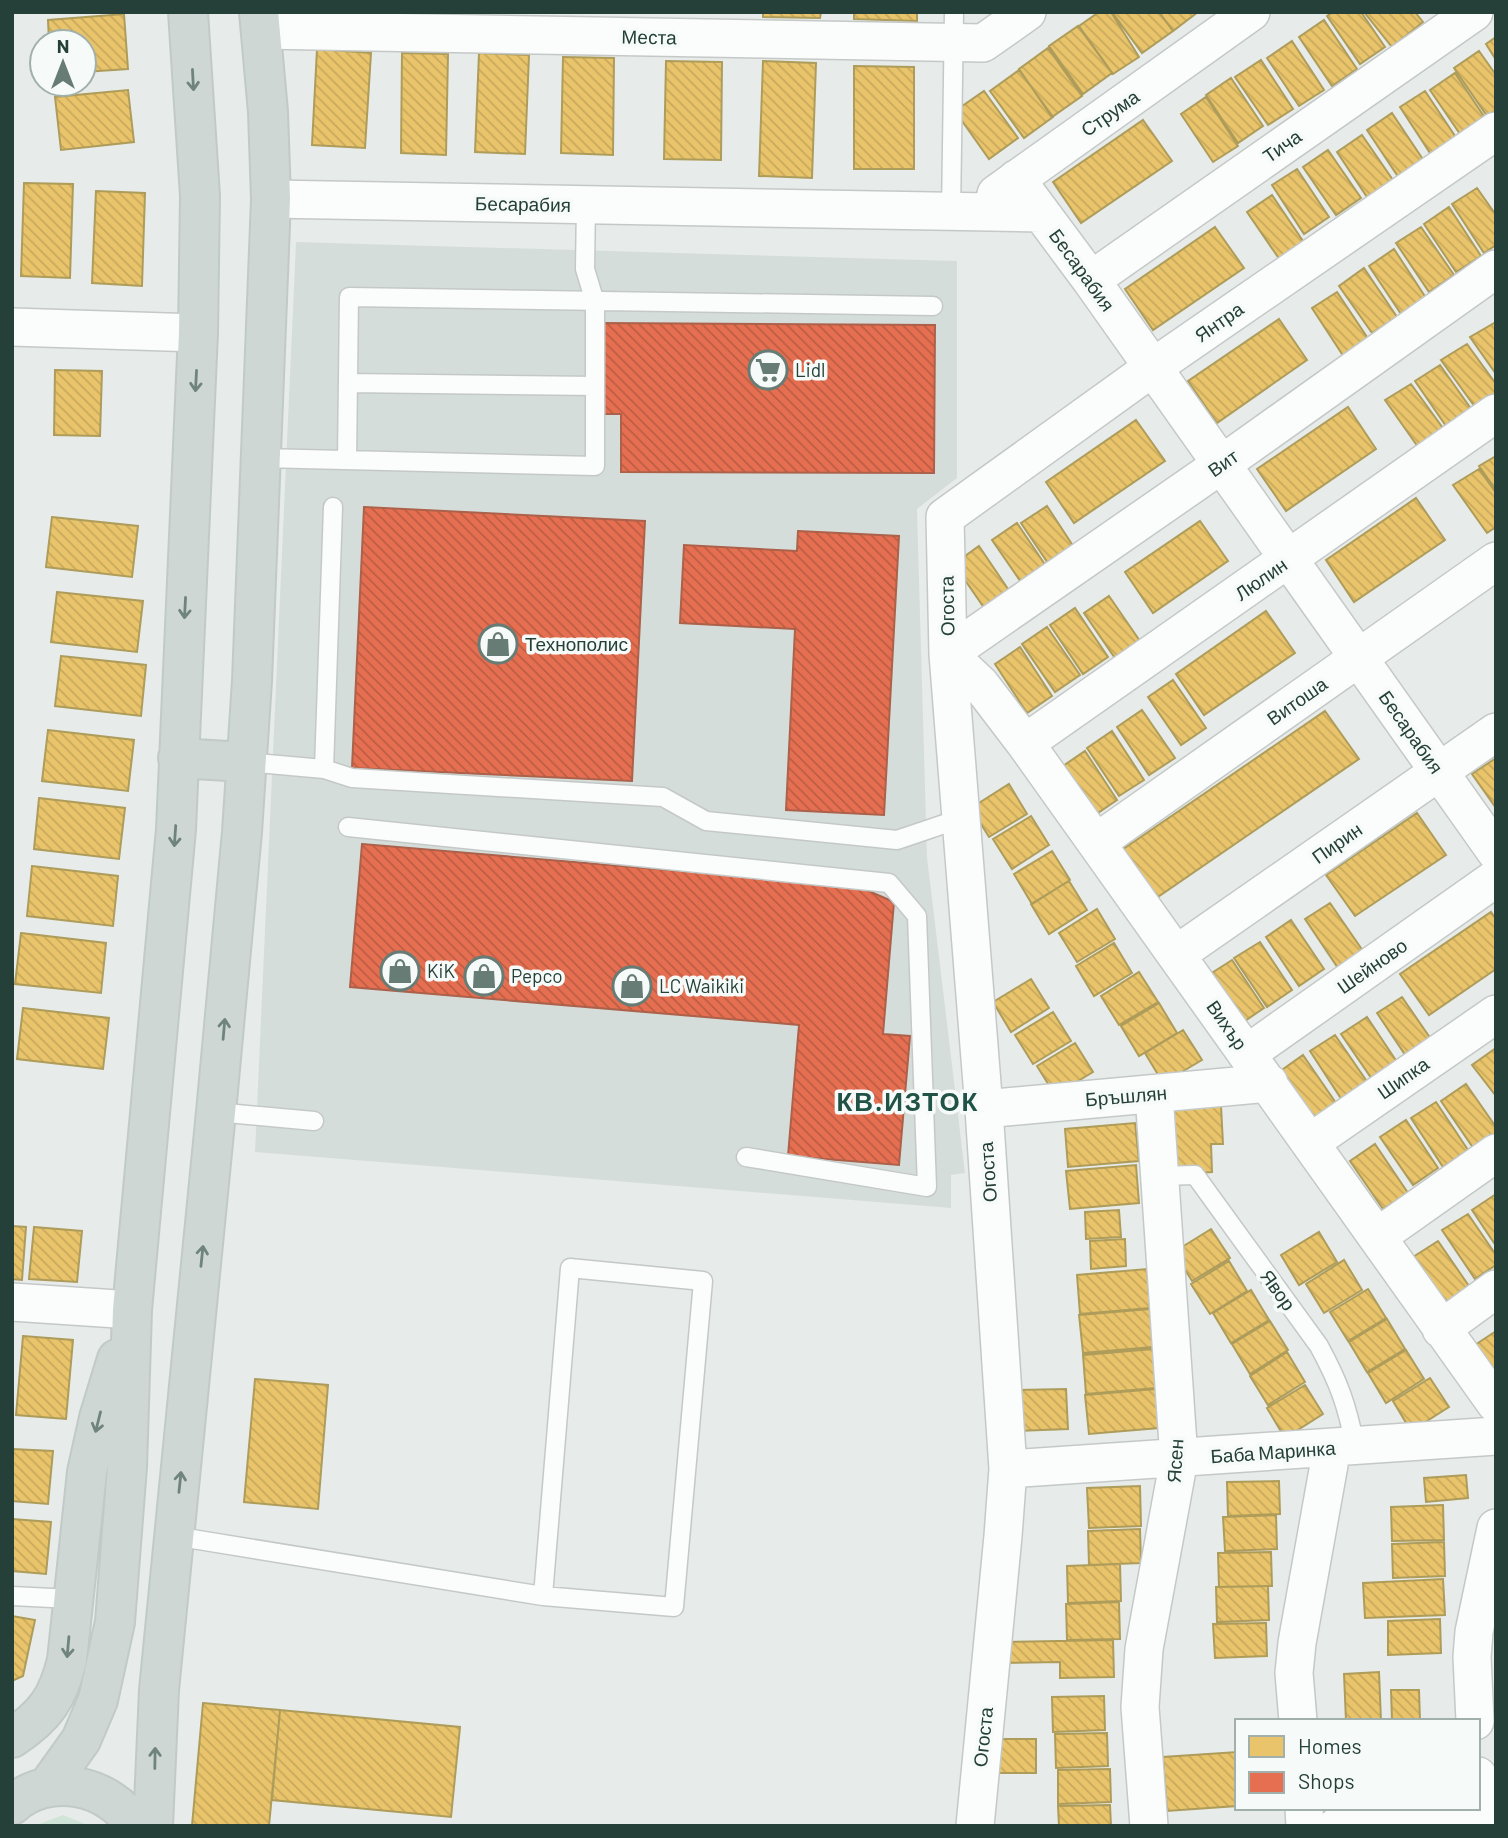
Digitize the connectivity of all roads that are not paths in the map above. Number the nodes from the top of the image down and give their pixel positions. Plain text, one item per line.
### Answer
1 (188, 12) edge
2 (1027, 12) edge
3 (1251, 12) edge
4 (1474, 12) edge
5 (260, 21) edge
6 (954, 27) edge
7 (1496, 131) edge
8 (1016, 179) junction
9 (271, 199) junction
10 (586, 205) junction
11 (960, 213) junction
12 (1041, 214) junction
13 (1496, 269) edge
14 (1091, 280) junction
15 (595, 302) junction
16 (933, 306) dead end
17 (12, 327) edge
18 (198, 333) junction
19 (1152, 368) junction
20 (348, 383) junction
21 (595, 386) junction
22 (1496, 413) edge
23 (261, 458) junction
24 (347, 460) junction
25 (1222, 464) junction
26 (333, 507) dead end
27 (945, 517) joint
28 (1289, 559) junction
29 (1496, 561) edge
30 (948, 654) junction
31 (1359, 658) junction
32 (1496, 732) edge
33 (1026, 743) junction
34 (178, 758) junction
35 (245, 762) junction
36 (324, 769) junction
37 (1438, 773) junction
38 (962, 818) junction
39 (348, 827) dead end
40 (1097, 842) junction
41 (1496, 852) edge
42 (1496, 878) edge
43 (1177, 954) junction
44 (1496, 1014) edge
45 (1248, 1054) junction
46 (1269, 1083) junction
47 (1154, 1094) junction
48 (984, 1109) junction
49 (216, 1112) junction
50 (314, 1121) dead end
51 (1311, 1142) junction
52 (1496, 1153) edge
53 (746, 1157) dead end
54 (1159, 1176) junction
55 (1377, 1237) junction
56 (1496, 1289) edge
57 (12, 1301) edge
58 (132, 1310) junction
59 (1441, 1329) junction
60 (1496, 1404) edge
61 (1496, 1436) edge
62 (1343, 1447) junction
63 (1179, 1459) junction
64 (1008, 1469) junction
65 (1496, 1528) edge
66 (174, 1536) junction
67 (12, 1596) edge
68 (543, 1596) junction
69 (72, 1599) junction
70 (1298, 1719) edge
71 (1475, 1719) edge
72 (12, 1738) edge
73 (1480, 1784) edge
74 (48, 1786) junction
75 (12, 1805) edge
76 (1488, 1815) edge
77 (135, 1826) edge
78 (153, 1826) edge
79 (975, 1826) edge
80 (1149, 1826) edge
81 (1337, 1826) edge

1 -> 18 main road
2 - 6 street, Места
3 - 8 street, Струма
4 - 14 street, Тича
5 - 6 street, Места
5 - 9 main road
6 - 11 lane
7 - 19 street, Янтра
8 - 11 street, Струма
8 - 12 street
9 - 10 street, Бесарабия
9 - 23 main road
10 - 11 street, Бесарабия
10 - 15 lane
11 - 12 street, Бесарабия
12 - 14 street, Бесарабия
13 - 25 street, Вит
14 - 19 street, Бесарабия
15 - 16 lane
15 - 20 lane
15 - 21 lane
17 - 18 street
18 -> 34 main road
19 - 25 street, Бесарабия
19 - 27 street, Янтра
20 - 21 lane
20 - 24 lane
21 - 24 lane
22 - 28 street, Люлин
23 - 24 lane
23 - 35 main road
25 - 28 street, Бесарабия
25 - 30 street, Вит
26 - 36 lane
27 - 30 street, Огоста
28 - 31 street, Бесарабия
28 - 33 street, Люлин
29 - 31 street, Витоша
30 - 33 street, Вихър
30 - 38 street, Огоста
31 - 37 street, Бесарабия
31 - 40 street, Витоша
32 - 37 street, Пирин
33 - 40 street, Вихър
34 - 35 main road
34 -> 58 main road
35 - 36 lane
49 -> 35 main road
36 - 38 lane
37 - 41 street, Бесарабия
37 - 43 street, Пирин
38 - 48 street, Огоста
39 - 53 lane
40 - 43 street, Вихър
42 - 45 street, Шейново
43 - 45 street, Вихър
44 - 51 street, Шипка
45 - 46 street, Вихър
46 - 47 street, Бръшлян
46 - 51 street, Вихър
47 - 48 street, Бръшлян
47 - 54 street, Ясен
48 - 64 street, Огоста
49 - 50 lane
66 -> 49 main road
51 - 55 street, Вихър
52 - 55 street
54 - 62 lane, Явор
54 - 63 street, Ясен
55 - 59 street, Вихър
56 - 59 street
57 - 58 street
58 -> 69 main road
58 - 74 main road
59 - 60 street, Вихър
61 - 62 street, Баба Маринка
62 - 63 street, Баба Маринка
62 - 70 street, Явор
63 - 64 street, Баба Маринка
63 - 80 street, Ясен
64 - 79 street, Огоста
65 - 71 street
66 - 68 lane
78 -> 66 main road
67 - 69 lane
68 - 68 lane
69 -> 72 main road
73 - 76 street
74 - 75 main road
74 - 77 main road
76 - 81 street

